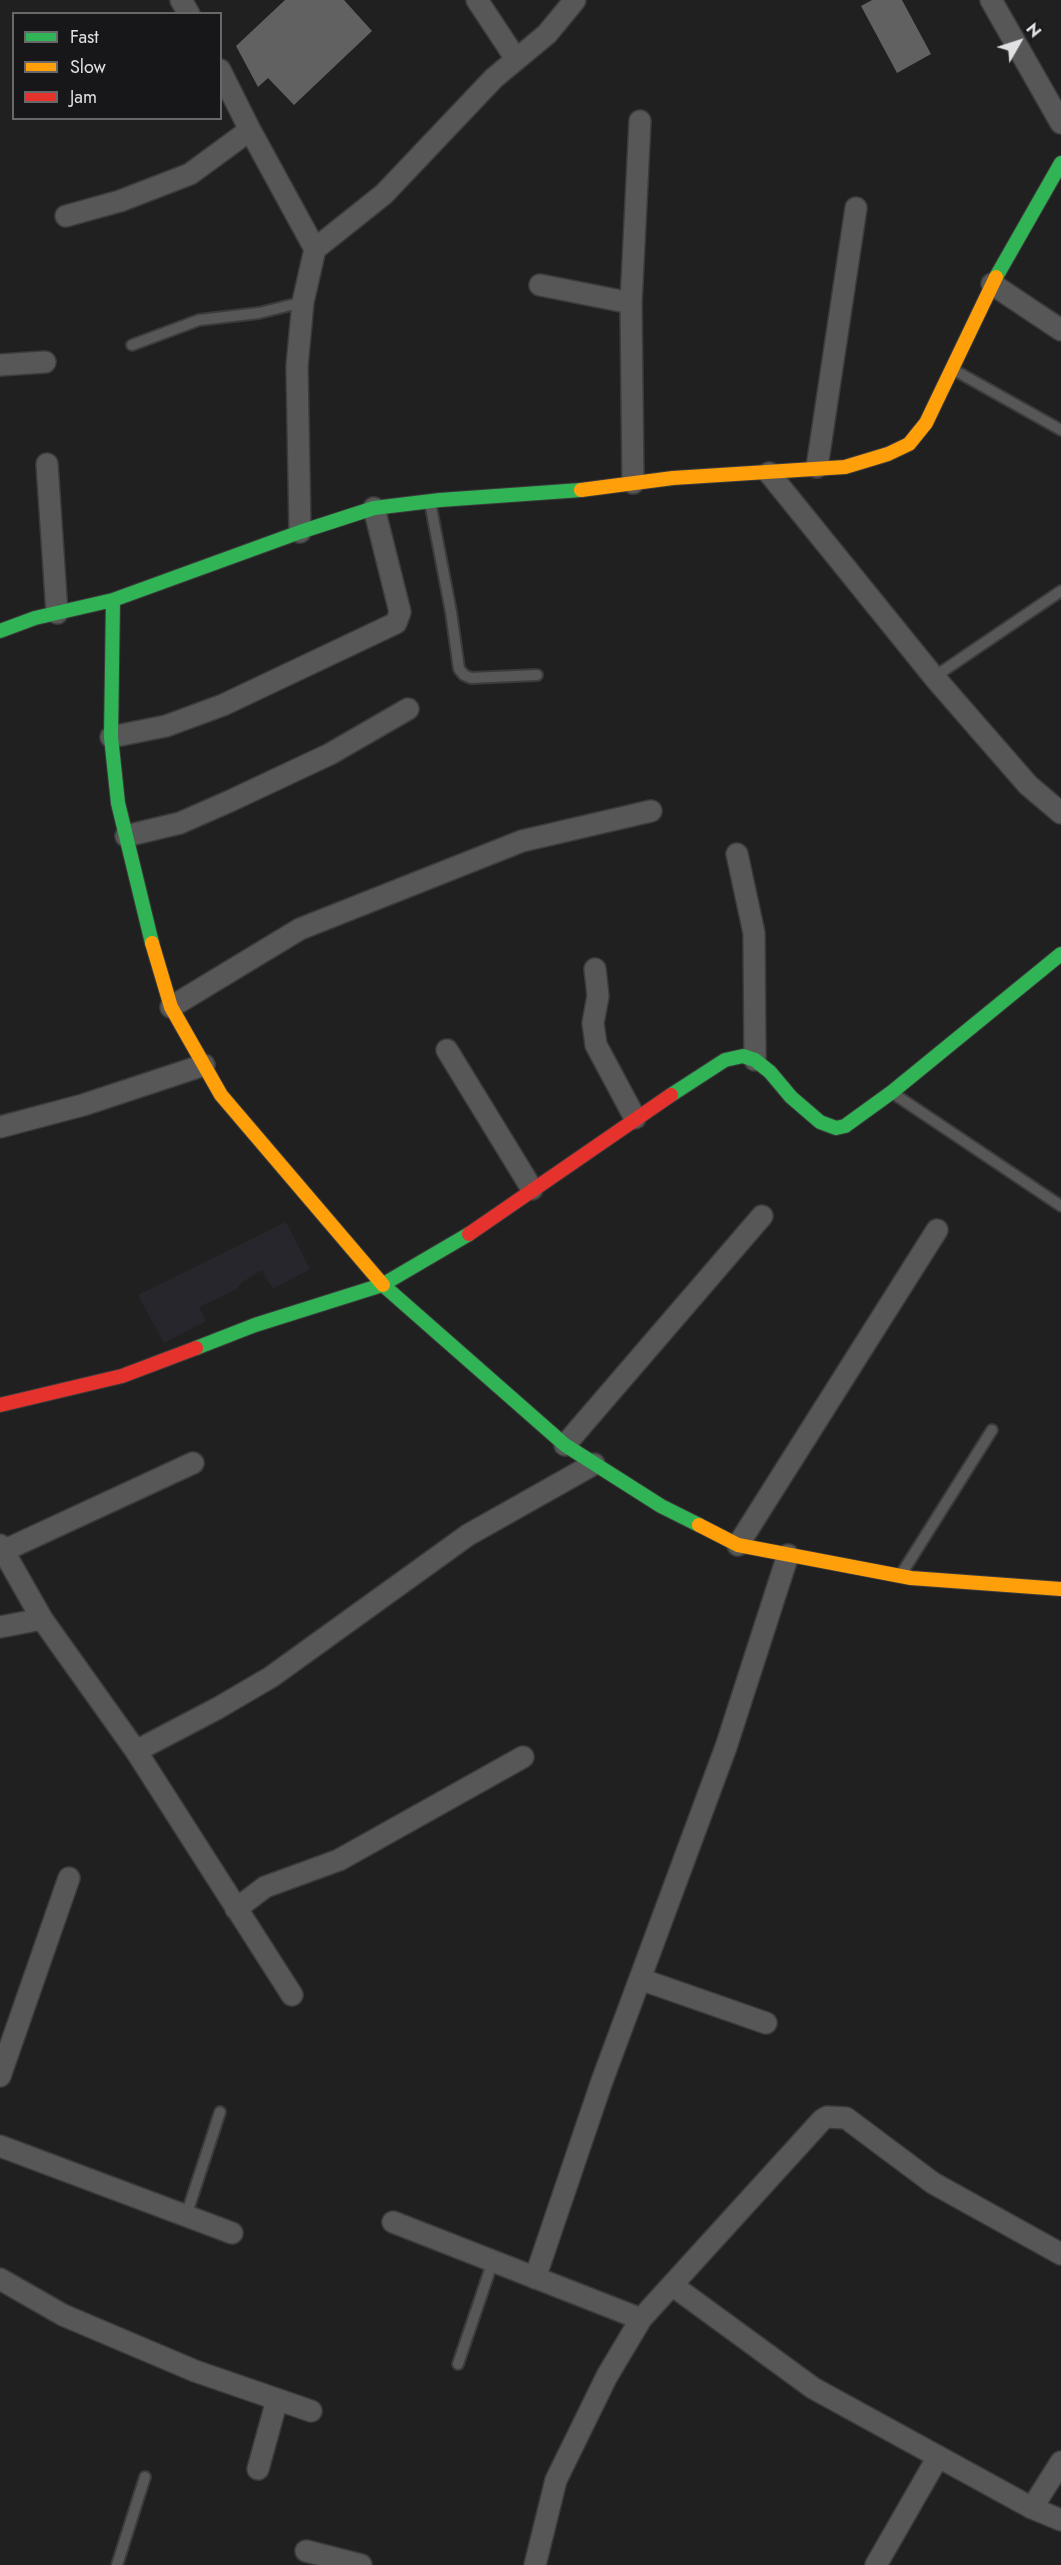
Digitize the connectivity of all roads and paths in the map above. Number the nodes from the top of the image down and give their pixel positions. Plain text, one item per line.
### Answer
1 (477, 0) edge
2 (575, 0) edge
3 (991, 0) edge
4 (516, 58) junction
5 (222, 74) edge
6 (640, 121) dead end
7 (1061, 123) edge
8 (250, 130) junction
9 (1061, 163) edge
10 (856, 208) dead end
11 (66, 216) dead end
12 (315, 249) junction
13 (992, 284) junction
14 (540, 285) dead end
15 (303, 302) junction
16 (632, 303) junction
17 (1061, 330) edge
18 (132, 345) dead end
19 (45, 362) dead end
20 (0, 364) edge
21 (952, 368) junction
22 (1061, 430) edge
23 (47, 464) dead end
24 (817, 467) junction
25 (769, 473) junction
26 (633, 483) junction
27 (430, 501) junction
28 (374, 508) junction
29 (300, 532) junction
30 (1061, 591) edge
31 (113, 600) junction
32 (57, 613) junction
33 (0, 631) edge
34 (537, 675) dead end
35 (934, 677) junction
36 (408, 709) dead end
37 (111, 737) junction
38 (651, 811) dead end
39 (1061, 813) edge
40 (126, 836) junction
41 (737, 854) dead end
42 (1061, 954) edge
43 (595, 969) dead end
44 (171, 1007) junction
45 (447, 1050) dead end
46 (755, 1060) junction
47 (204, 1065) junction
48 (892, 1092) junction
49 (635, 1118) junction
50 (0, 1127) edge
51 (532, 1189) junction
52 (1061, 1206) edge
53 (762, 1216) dead end
54 (937, 1230) dead end
55 (382, 1286) junction
56 (0, 1405) edge
57 (992, 1430) dead end
58 (565, 1445) junction
59 (193, 1463) dead end
60 (594, 1464) junction
61 (738, 1545) junction
62 (2, 1548) edge
63 (788, 1555) junction
64 (900, 1576) junction
65 (1061, 1589) edge
66 (42, 1619) junction
67 (0, 1627) edge
68 (136, 1751) junction
69 (524, 1757) dead end
70 (69, 1878) dead end
71 (237, 1909) junction
72 (639, 1979) junction
73 (291, 1995) dead end
74 (766, 2023) dead end
75 (0, 2076) edge
76 (220, 2112) dead end
77 (0, 2146) edge
78 (186, 2216) junction
79 (393, 2222) dead end
80 (232, 2233) dead end
81 (1061, 2254) edge
82 (493, 2261) junction
83 (0, 2278) edge
84 (535, 2278) junction
85 (672, 2285) junction
86 (640, 2319) junction
87 (458, 2364) dead end
88 (277, 2400) junction
89 (311, 2411) dead end
90 (939, 2457) junction
91 (1061, 2462) edge
92 (258, 2469) dead end
93 (145, 2477) dead end
94 (1032, 2508) junction
95 (1061, 2520) edge
96 (306, 2551) dead end
97 (117, 2565) edge
98 (361, 2565) edge
99 (535, 2565) edge
100 (876, 2565) edge

1 - 4 street
2 - 4 street
3 - 7 street
4 - 12 street
5 - 8 street
6 - 16 street
8 - 11 street
8 - 12 street
9 - 13 street
10 - 24 street
12 - 15 street
13 - 17 street
13 - 21 street
14 - 16 street
15 - 18 lane
15 - 29 street
16 - 26 street
19 - 20 street
21 - 22 lane
21 - 24 street
23 - 32 street
24 - 25 street
25 - 26 street
25 - 35 street
26 - 27 street
27 - 28 street
27 - 34 lane
28 - 29 street
28 - 37 street
29 - 31 street
30 - 35 lane
31 - 32 street
31 - 37 street
32 - 33 street
35 - 39 street
36 - 40 street
37 - 40 street
38 - 44 street
40 - 44 street
41 - 46 street
42 - 48 street
43 - 49 street
44 - 47 street
45 - 51 street
46 - 48 street
46 - 49 street
47 - 50 street
47 - 55 street
48 - 52 lane
49 - 51 street
51 - 55 street
53 - 58 street
54 - 61 street
55 - 56 street
55 - 58 street
57 - 64 lane
58 - 60 street
59 - 62 street
60 - 61 street
60 - 68 street
61 - 63 street
62 - 66 street
63 - 64 street
63 - 72 street
64 - 65 street
66 - 67 street
66 - 68 street
68 - 71 street
69 - 71 street
70 - 75 street
71 - 73 street
72 - 74 street
72 - 84 street
76 - 78 lane
77 - 78 street
78 - 80 street
79 - 82 street
81 - 85 street
82 - 84 street
82 - 87 lane
83 - 88 street
84 - 86 street
85 - 86 street
85 - 90 street
86 - 99 street
88 - 89 street
88 - 92 street
90 - 94 street
90 - 100 street
91 - 94 street
93 - 97 lane
94 - 95 street
96 - 98 street

